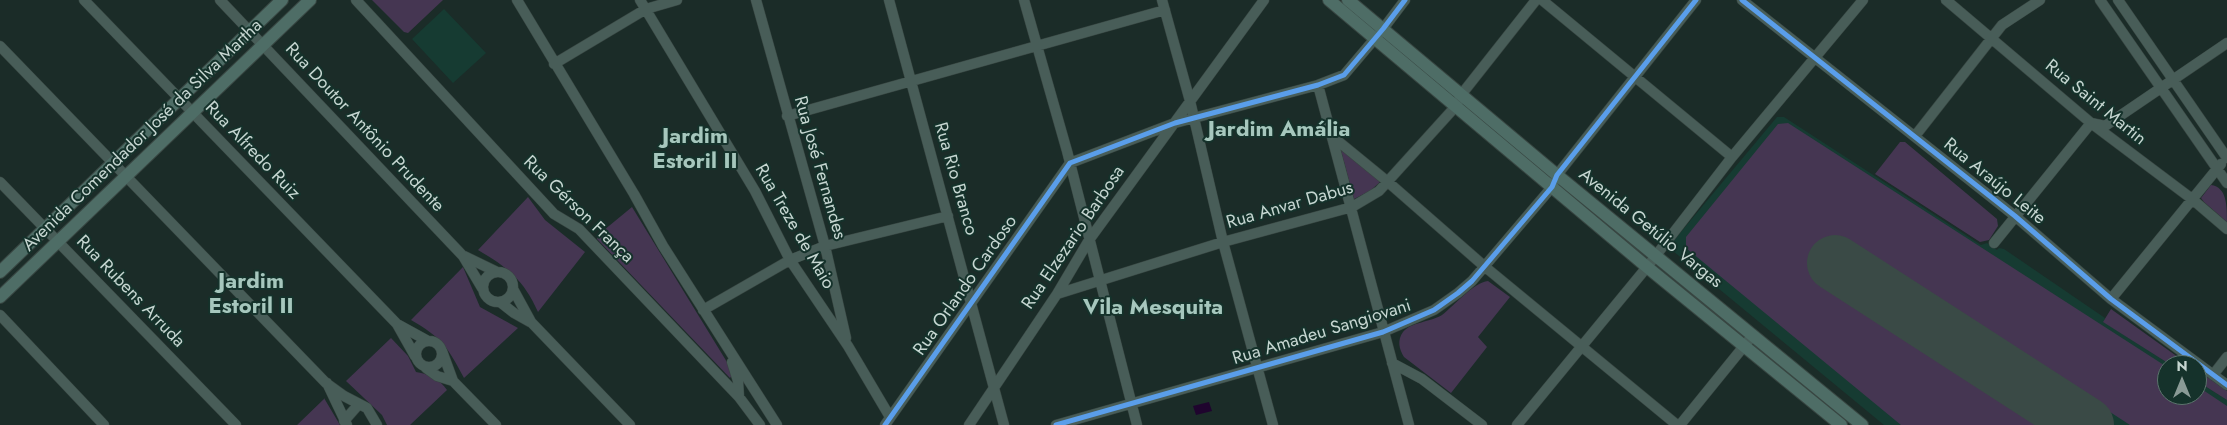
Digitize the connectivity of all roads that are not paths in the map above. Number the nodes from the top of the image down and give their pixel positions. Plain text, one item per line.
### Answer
1 (84, 0) edge
2 (220, 0) edge
3 (282, 0) edge
4 (310, 0) edge
5 (356, 0) edge
6 (517, 0) edge
7 (677, 0) edge
8 (756, 0) edge
9 (889, 0) edge
10 (1024, 0) edge
11 (1162, 0) edge
12 (1264, 0) edge
13 (1329, 0) edge
14 (1348, 0) edge
15 (1405, 0) edge
16 (1536, 0) edge
17 (1542, 0) edge
18 (1696, 0) edge
19 (1742, 0) edge
20 (1863, 0) edge
21 (1946, 0) edge
22 (2040, 0) edge
23 (2100, 0) edge
24 (2118, 0) edge
25 (643, 4) edge
26 (1164, 10) junction
27 (250, 31) junction
28 (1379, 34) junction
29 (1991, 39) junction
30 (2227, 43) edge
31 (263, 45) junction
32 (0, 46) edge
33 (1037, 47) junction
34 (1815, 59) junction
35 (554, 64) junction
36 (1634, 76) junction
37 (2174, 80) junction
38 (911, 82) junction
39 (1318, 84) junction
40 (2162, 88) junction
41 (180, 97) junction
42 (1190, 101) junction
43 (1458, 101) junction
44 (192, 112) junction
45 (787, 116) junction
46 (1193, 118) junction
47 (1175, 123) junction
48 (2091, 123) junction
49 (1915, 136) junction
50 (1333, 137) junction
51 (1732, 157) junction
52 (2227, 159) edge
53 (112, 162) junction
54 (1070, 163) junction
55 (2216, 168) junction
56 (126, 176) junction
57 (1554, 181) junction
58 (0, 182) edge
59 (1388, 182) junction
60 (2227, 183) edge
61 (2192, 199) junction
62 (1352, 207) junction
63 (948, 216) junction
64 (2015, 216) junction
65 (45, 228) junction
66 (2227, 229) edge
67 (1089, 240) junction
68 (58, 241) junction
69 (1223, 242) junction
70 (1994, 243) dead end
71 (825, 246) junction
72 (463, 256) junction
73 (1655, 256) junction
74 (790, 260) junction
75 (1484, 266) junction
76 (1647, 267) junction
77 (0, 272) edge
78 (497, 272) junction
79 (1099, 283) junction
80 (482, 288) junction
81 (513, 289) junction
82 (1057, 294) junction
83 (0, 297) edge
84 (2111, 298) junction
85 (971, 300) junction
86 (500, 302) junction
87 (839, 308) junction
88 (703, 310) junction
89 (826, 312) junction
90 (0, 315) edge
91 (531, 322) junction
92 (397, 324) junction
93 (1383, 332) junction
94 (1753, 335) junction
95 (428, 341) junction
96 (848, 346) junction
97 (1744, 346) junction
98 (1583, 347) junction
99 (728, 349) junction
100 (442, 351) junction
101 (415, 356) junction
102 (2227, 357) edge
103 (1392, 363) junction
104 (426, 368) junction
105 (1258, 368) junction
106 (2212, 375) junction
107 (453, 381) junction
108 (326, 382) junction
109 (2227, 385) edge
110 (753, 388) junction
111 (994, 388) junction
112 (739, 394) junction
113 (359, 404) junction
114 (1131, 405) junction
115 (375, 421) edge
116 (888, 421) edge
117 (346, 423) edge
118 (104, 425) edge
119 (236, 425) edge
120 (366, 425) edge
121 (496, 425) edge
122 (630, 425) edge
123 (760, 425) edge
124 (777, 425) edge
125 (969, 425) edge
126 (1004, 425) edge
127 (1056, 425) edge
128 (1137, 425) edge
129 (1273, 425) edge
130 (1409, 425) edge
131 (1482, 425) edge
132 (1517, 425) edge
133 (1679, 425) edge
134 (1841, 425) edge
135 (1862, 425) edge

1 - 41 street, Rua Alfredo Ruiz
2 - 27 street, Rua Doutor Antônio Prudente
3 - 27 main road, Avenida Comendador José da Silva Martha
4 - 31 main road, Avenida Comendador José da Silva Martha
5 - 112 street, Rua Gérson França
6 - 35 street
7 - 25 street
8 - 45 street, Rua José Fernandes
9 - 38 street, Rua Rio Branco
10 - 33 street
11 - 26 street
12 - 42 street, Rua Elzezario Barbosa
13 - 28 main road, Avenida Getúlio Vargas
14 - 28 main road, Avenida Getúlio Vargas
15 - 28 street
16 - 43 street, Rua Anvar Dabus
17 - 36 street
18 - 36 street, Rua Amadeu Sangiovani
19 - 34 street, Rua Araújo Leite
20 - 34 street
21 - 29 street, Rua Saint Martin
22 - 29 street
23 - 40 street
24 - 37 street
25 - 35 street
25 - 74 street, Rua Treze de Maio
26 - 33 street
26 - 42 street
27 - 31 street, Rua Doutor Antônio Prudente
27 - 41 main road, Avenida Comendador José da Silva Martha
28 - 39 street
28 - 43 main road, Avenida Getúlio Vargas
29 - 48 street, Rua Saint Martin
29 - 49 street
30 - 37 street
31 - 44 main road, Avenida Comendador José da Silva Martha
31 - 72 street, Rua Doutor Antônio Prudente
32 - 53 street
33 - 38 street
33 - 54 street
34 - 49 street, Rua Araújo Leite
34 - 51 street
35 - 88 street
36 - 51 street
36 - 57 street, Rua Amadeu Sangiovani
37 - 40 street
37 - 52 street
38 - 45 street
38 - 63 street, Rua Rio Branco
39 - 46 street
39 - 50 street
40 - 48 street
40 - 55 street
41 - 44 street, Rua Alfredo Ruiz
41 - 53 main road, Avenida Comendador José da Silva Martha
42 - 46 street
42 - 47 street, Rua Elzezario Barbosa
43 - 57 main road, Avenida Getúlio Vargas
43 - 59 street, Rua Anvar Dabus
44 - 56 main road, Avenida Comendador José da Silva Martha
44 - 92 street, Rua Alfredo Ruiz
45 - 71 street, Rua José Fernandes
46 - 47 street
46 - 69 street
47 - 54 street
47 - 67 street, Rua Elzezario Barbosa
48 - 61 street, Rua Saint Martin
48 - 64 street
49 - 64 street, Rua Araújo Leite
50 - 59 street
50 - 62 street
51 - 73 street
52 - 55 street
53 - 56 street
53 - 65 main road, Avenida Comendador José da Silva Martha
54 - 67 street
54 - 85 street, Rua Orlando Cardoso
55 - 60 street
55 - 61 street
56 - 68 main road, Avenida Comendador José da Silva Martha
56 - 108 street
57 - 73 main road, Avenida Getúlio Vargas
57 - 75 street, Rua Amadeu Sangiovani
57 - 76 main road, Avenida Getúlio Vargas
58 - 65 street, Rua Rubens Arruda
59 - 62 street, Rua Anvar Dabus
59 - 75 street
61 - 66 street, Rua Saint Martin
61 - 84 street
62 - 69 street, Rua Anvar Dabus
62 - 93 street
63 - 71 street
63 - 85 street, Rua Rio Branco
64 - 70 street
64 - 84 street, Rua Araújo Leite
65 - 68 street, Rua Rubens Arruda
65 - 77 main road, Avenida Comendador José da Silva Martha
67 - 79 street
67 - 82 street, Rua Elzezario Barbosa
68 - 83 main road, Avenida Comendador José da Silva Martha
68 - 119 street, Rua Rubens Arruda
69 - 79 street, Rua Anvar Dabus
69 - 105 street
71 - 74 street
71 - 87 street, Rua José Fernandes
72 - 78 street, Rua Doutor Antônio Prudente
72 - 80 street, Rua Doutor Antônio Prudente
73 - 76 street
73 - 94 main road, Avenida Getúlio Vargas
74 - 88 street
74 - 89 street, Rua Treze de Maio
75 - 93 street, Rua Amadeu Sangiovani
75 - 98 street
76 - 97 main road, Avenida Getúlio Vargas
76 - 98 street
78 - 80 street
78 - 81 street, Rua Doutor Antônio Prudente
79 - 82 street, Rua Anvar Dabus
79 - 114 street
80 - 86 street, Rua Doutor Antônio Prudente
81 - 86 street
81 - 91 street, Rua Doutor Antônio Prudente
82 - 111 street, Rua Elzezario Barbosa
84 - 106 street, Rua Araújo Leite
85 - 111 street, Rua Rio Branco
85 - 116 street, Rua Orlando Cardoso
86 - 91 street, Rua Doutor Antônio Prudente
87 - 89 street
87 - 96 street, Rua José Fernandes
88 - 99 street
89 - 96 street, Rua Treze de Maio
90 - 118 street
91 - 122 street, Rua Doutor Antônio Prudente
92 - 95 street, Rua Alfredo Ruiz
92 - 101 street, Rua Alfredo Ruiz
93 - 103 street
93 - 105 street, Rua Amadeu Sangiovani
94 - 97 street
94 - 135 main road, Avenida Getúlio Vargas
95 - 100 street, Rua Alfredo Ruiz
95 - 101 street
96 - 116 street, Rua Treze de Maio
97 - 133 street
97 - 134 main road, Avenida Getúlio Vargas
98 - 132 street
98 - 133 street
99 - 110 street
99 - 112 street
100 - 104 street
100 - 107 street, Rua Alfredo Ruiz
101 - 104 street, Rua Alfredo Ruiz
102 - 106 street
103 - 130 street
103 - 131 street
104 - 107 street, Rua Alfredo Ruiz
105 - 114 street, Rua Amadeu Sangiovani
105 - 129 street
106 - 109 street, Rua Araújo Leite
107 - 121 street, Rua Alfredo Ruiz
108 - 113 street
108 - 117 street
110 - 112 street
110 - 124 street
111 - 125 street, Rua Elzezario Barbosa
111 - 126 street, Rua Rio Branco
112 - 123 street, Rua Gérson França
113 - 115 street
113 - 117 street
114 - 127 street, Rua Amadeu Sangiovani
114 - 128 street
115 - 120 street

